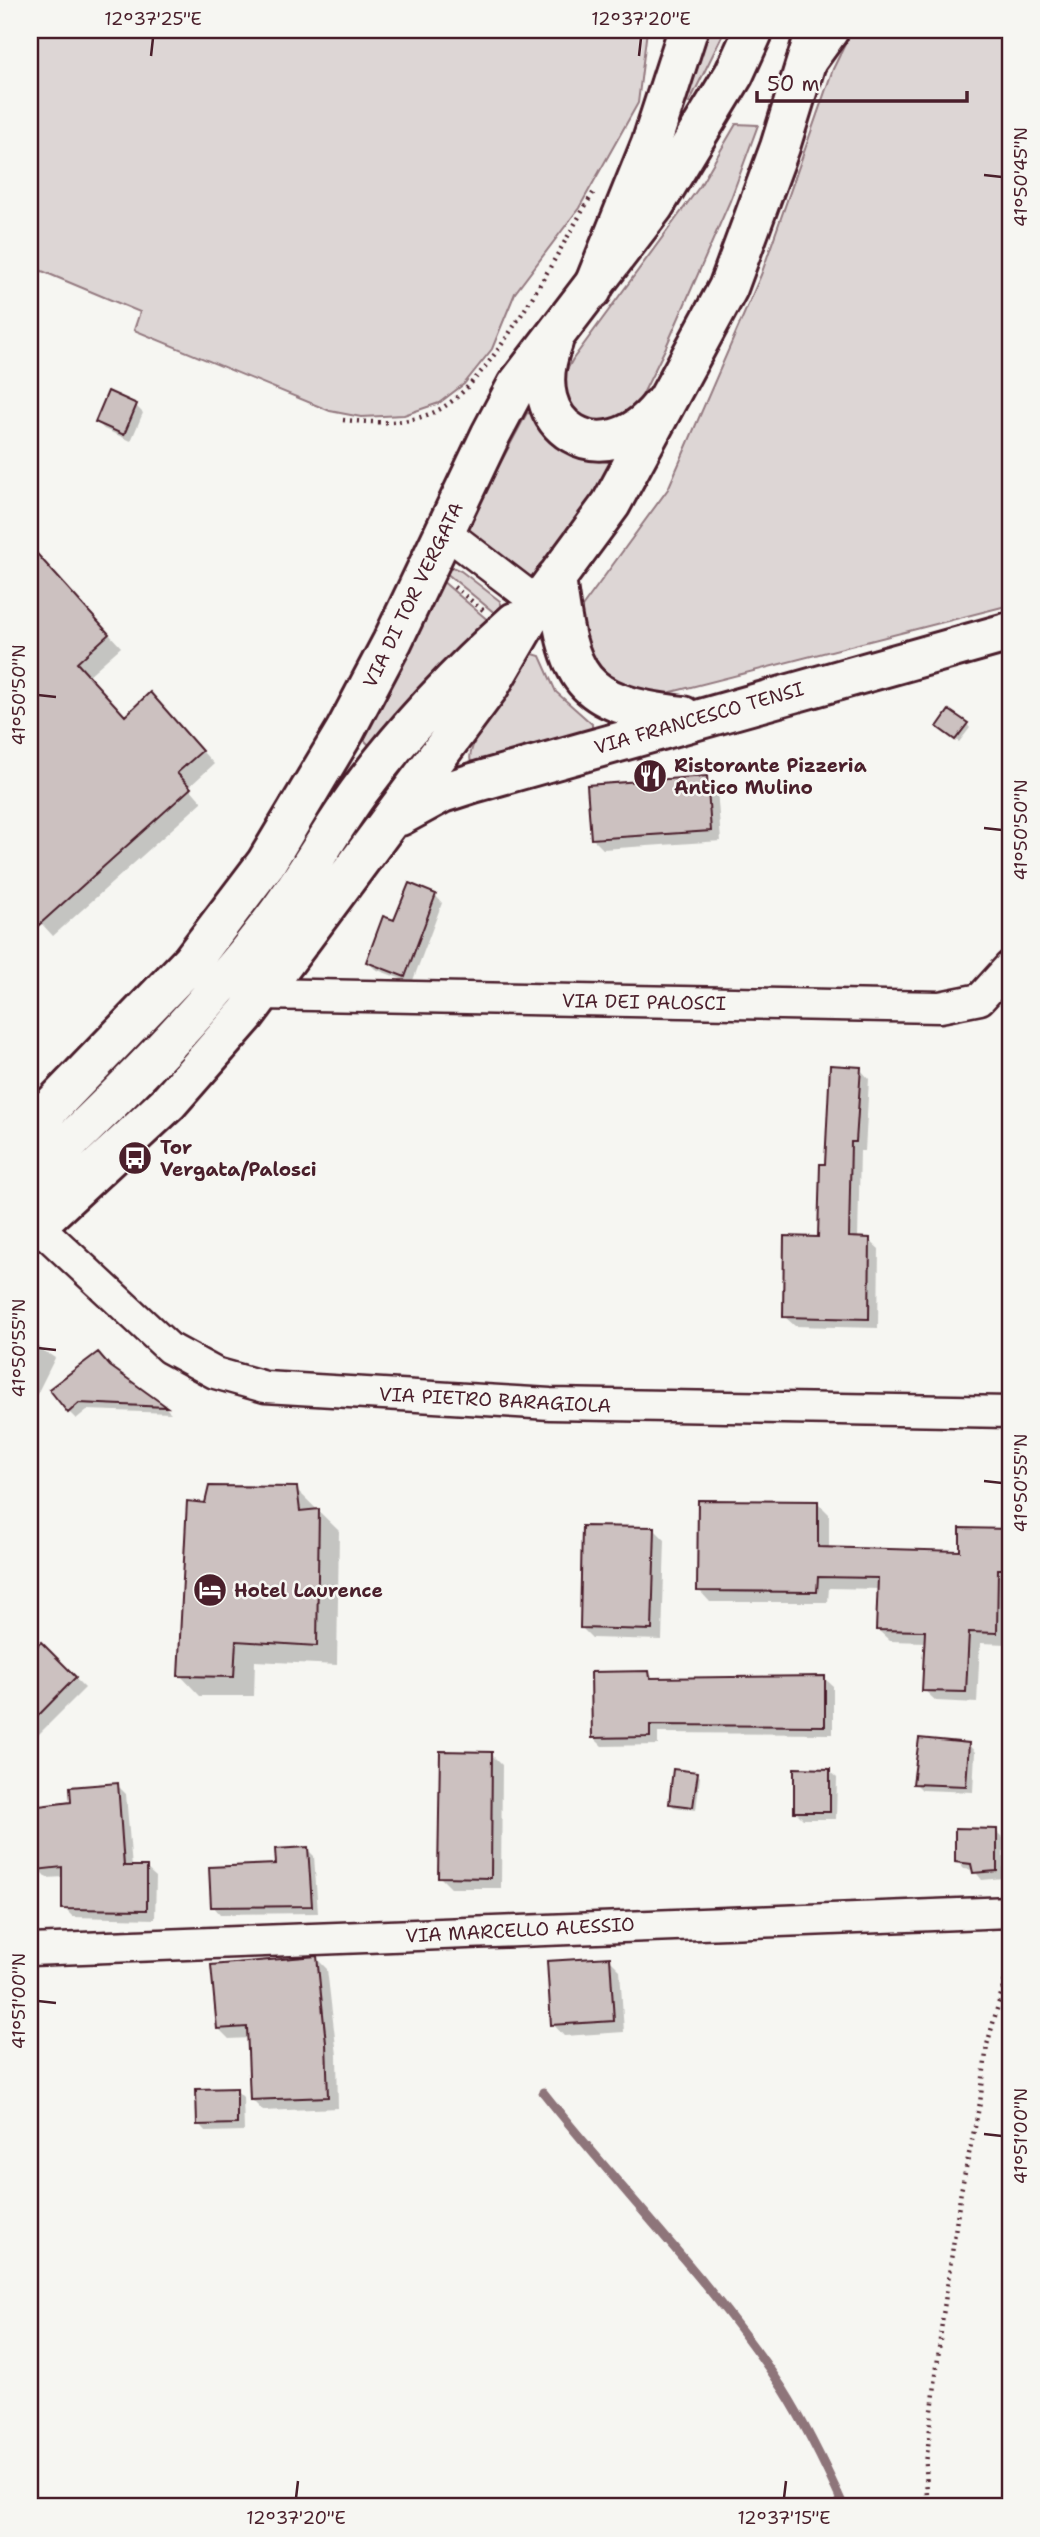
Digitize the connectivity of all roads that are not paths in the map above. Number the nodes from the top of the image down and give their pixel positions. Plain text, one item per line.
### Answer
1 (688, 30) edge
2 (754, 30) edge
3 (817, 39) edge
4 (592, 290) junction
5 (566, 319) junction
6 (677, 381) junction
7 (444, 531) junction
8 (547, 591) junction
9 (1010, 632) edge
10 (699, 718) junction
11 (394, 819) junction
12 (1010, 966) edge
13 (262, 994) junction
14 (30, 1129) edge
15 (30, 1180) edge
16 (33, 1228) edge
17 (1010, 1412) edge
18 (1010, 1912) edge
19 (30, 1950) edge

1 - 4 main road
2 - 4 main road, VIA DI TOR VERGATA
3 - 6 main road
4 - 5 main road, VIA DI TOR VERGATA
5 - 6 main road
5 - 7 main road, VIA DI TOR VERGATA
6 - 8 main road
7 - 8 street
7 - 14 main road, VIA DI TOR VERGATA
8 - 10 main road
8 - 11 main road
8 - 15 main road
9 - 10 main road, VIA FRANCESCO TENSI
10 - 11 main road, VIA FRANCESCO TENSI
11 - 13 main road
12 - 13 street, VIA DEI PALOSCI
13 - 16 main road
16 - 17 street, VIA PIETRO BARAGIOLA
18 - 19 street, VIA MARCELLO ALESSIO

